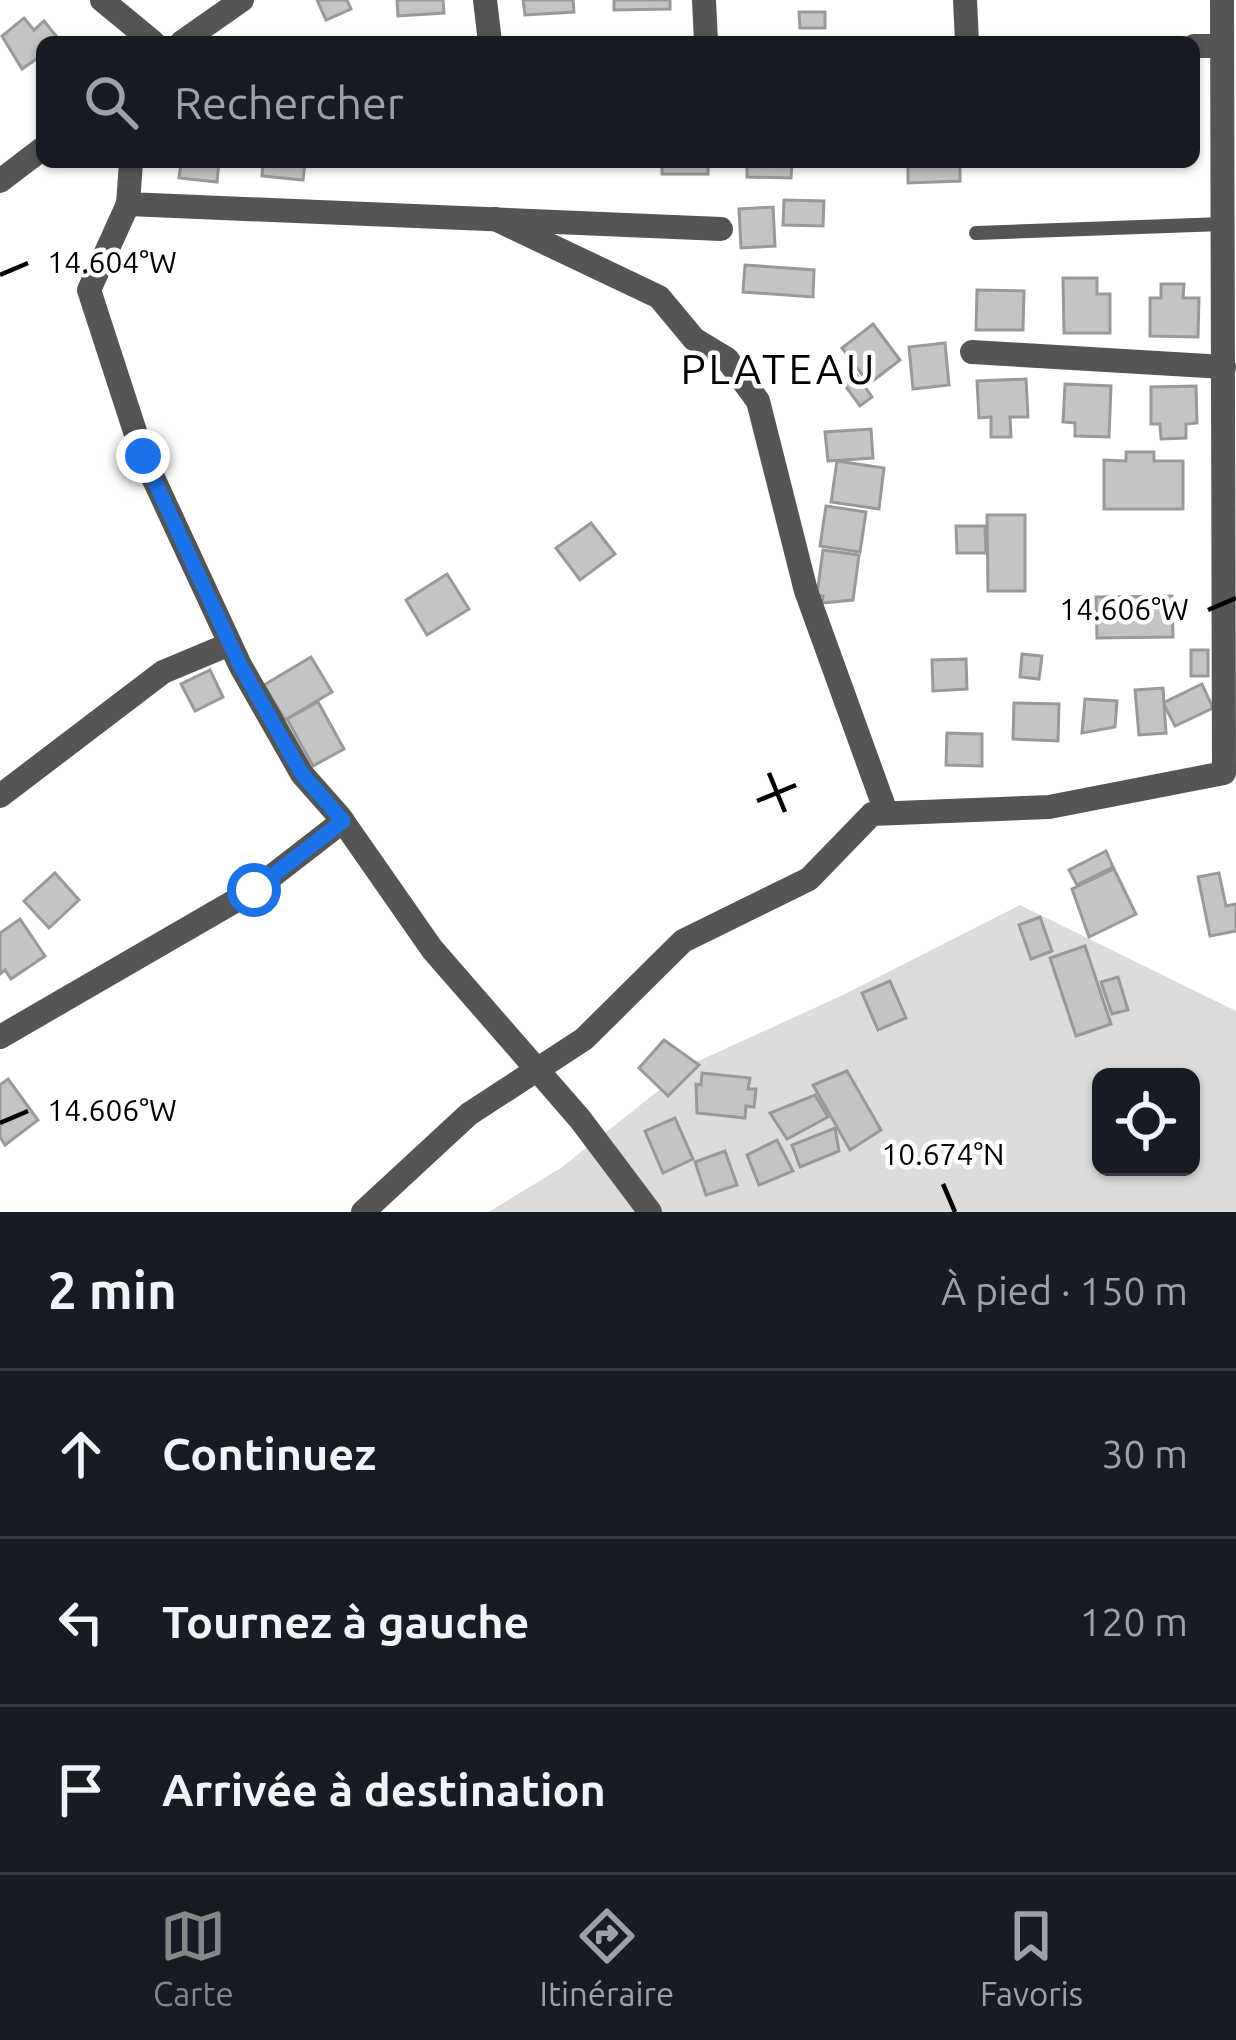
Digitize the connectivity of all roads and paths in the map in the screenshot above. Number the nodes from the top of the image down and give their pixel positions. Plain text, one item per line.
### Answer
1 (102, 0) edge
2 (242, 0) edge
3 (485, 0) edge
4 (704, 0) edge
5 (965, 0) edge
6 (1222, 0) edge
7 (146, 36) edge
8 (191, 36) edge
9 (489, 36) edge
10 (706, 36) edge
11 (968, 36) edge
12 (1200, 46) edge
13 (1222, 46) junction
14 (36, 154) edge
15 (131, 168) edge
16 (1229, 177) edge
17 (0, 181) edge
18 (128, 203) junction
19 (495, 219) junction
20 (1223, 224) junction
21 (721, 229) dead end
22 (976, 233) dead end
23 (1230, 321) edge
24 (972, 352) dead end
25 (1223, 367) junction
26 (1230, 463) edge
27 (230, 644) junction
28 (0, 796) edge
29 (886, 812) junction
30 (343, 821) junction
31 (0, 1037) edge
32 (537, 1067) junction
33 (364, 1212) edge
34 (650, 1212) edge

1 - 7 street
2 - 8 street
3 - 9 street
4 - 10 street
5 - 11 street
6 - 13 street
12 - 13 street
13 - 16 street
14 - 17 street
15 - 18 street
16 - 20 street
18 - 19 street
18 - 27 street
19 - 21 street
19 - 29 street
20 - 22 lane
20 - 23 street
23 - 25 street
24 - 25 street
25 - 26 street
26 - 29 street
27 - 28 street
27 - 30 street
29 - 32 street
30 - 31 street
30 - 32 street
32 - 33 street
32 - 34 street

